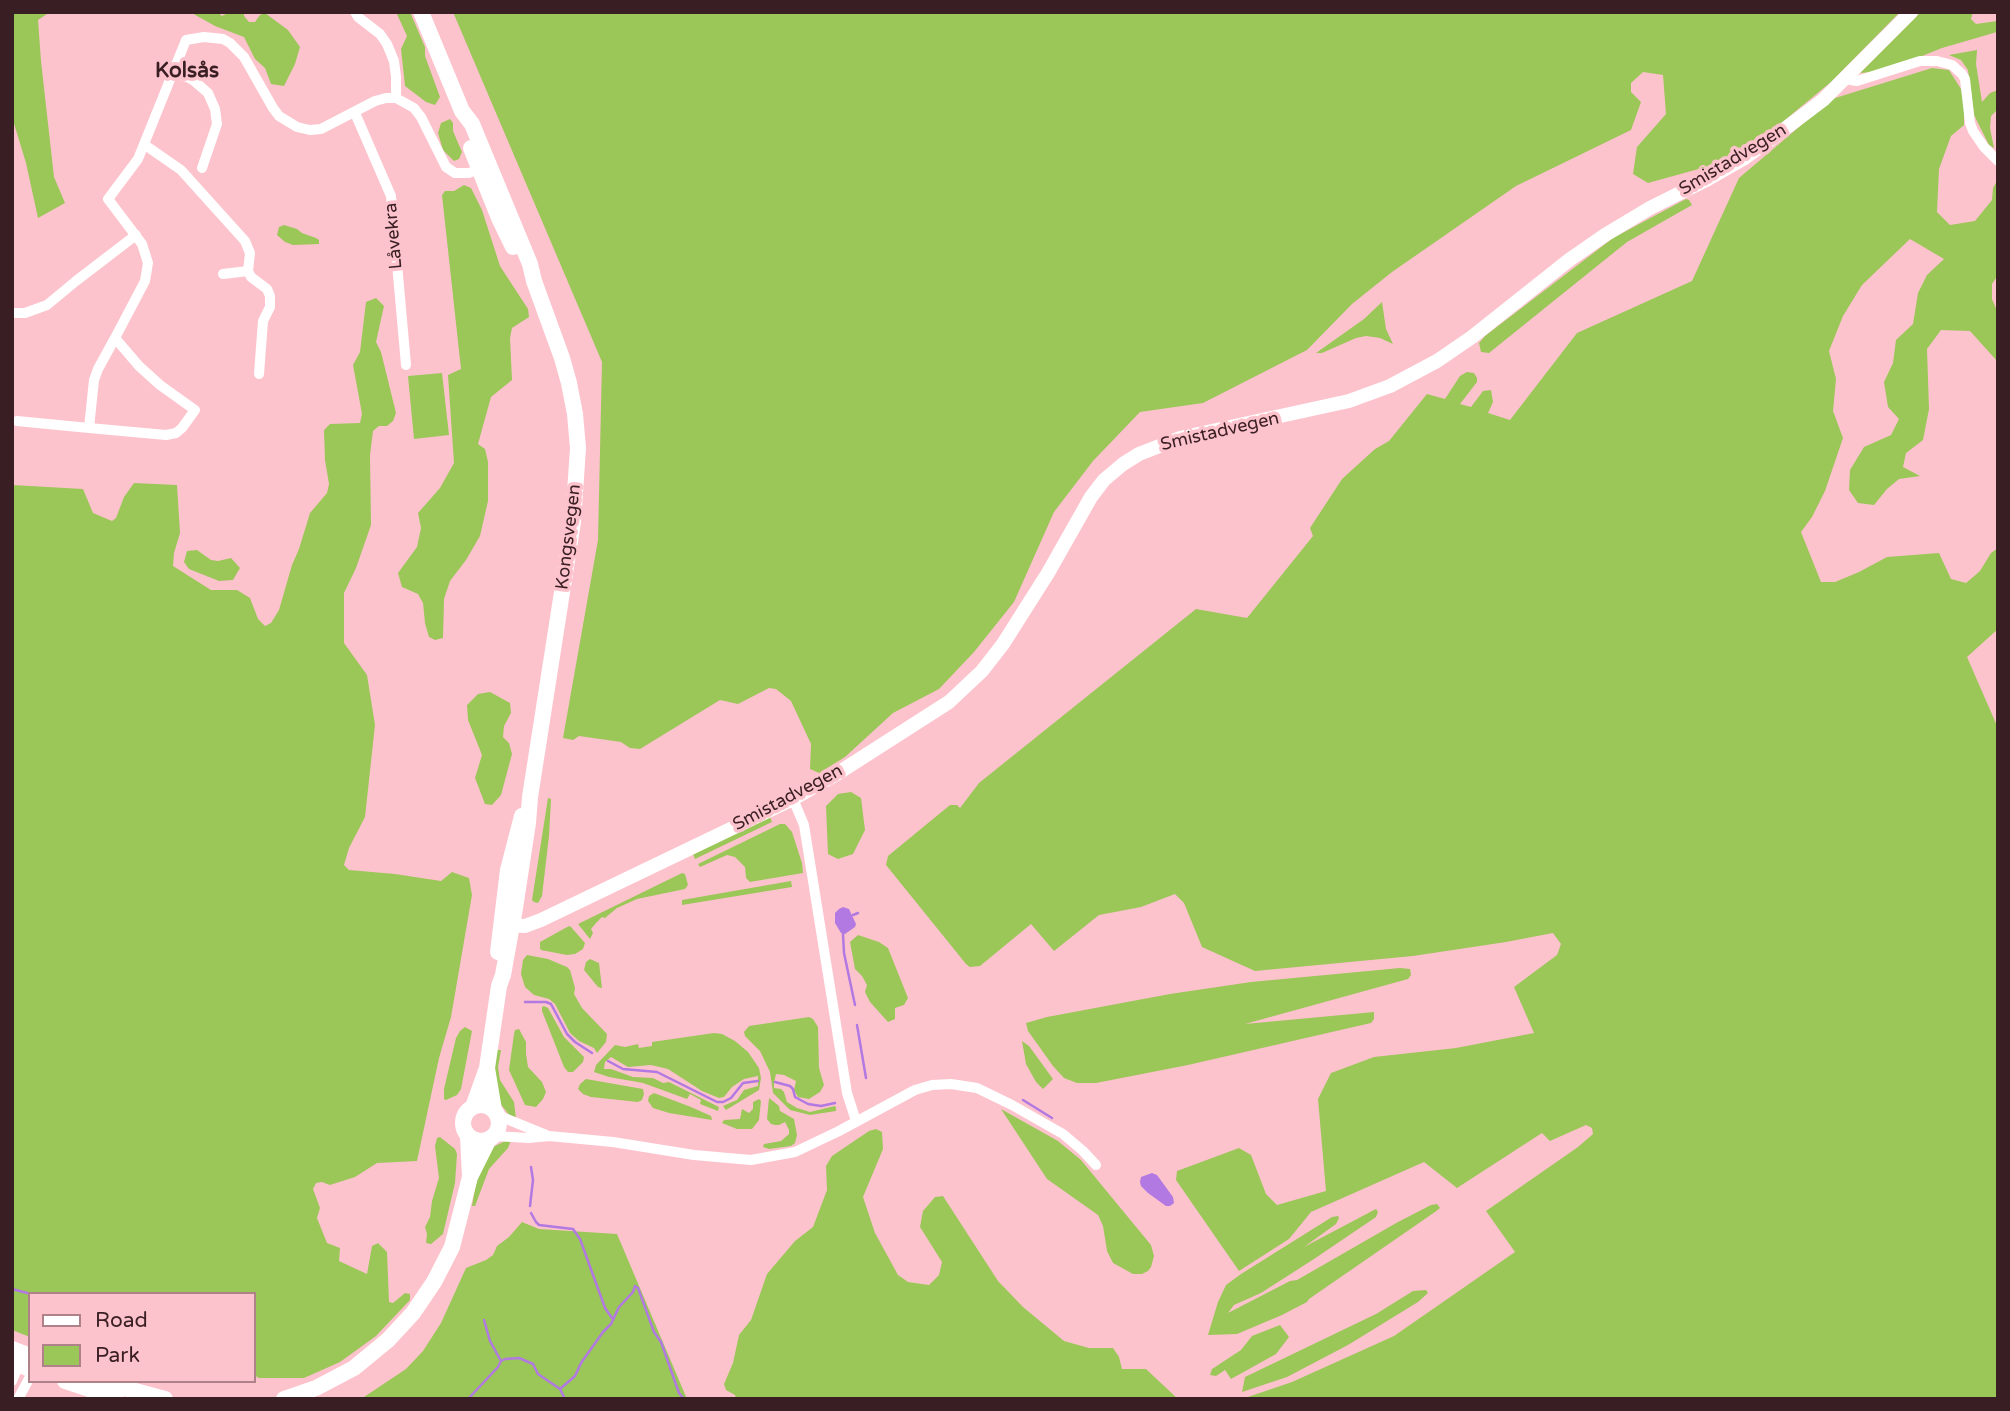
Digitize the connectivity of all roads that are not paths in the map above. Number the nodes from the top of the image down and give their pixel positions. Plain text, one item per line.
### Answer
1 (355, 12) edge
2 (421, 12) edge
3 (1911, 12) edge
4 (173, 70) junction
5 (1845, 79) junction
6 (396, 98) junction
7 (355, 113) junction
8 (145, 145) junction
9 (1998, 161) edge
10 (484, 167) junction
11 (202, 168) dead end
12 (136, 235) junction
13 (248, 271) junction
14 (223, 274) dead end
15 (12, 313) edge
16 (115, 338) junction
17 (405, 365) dead end
18 (259, 374) dead end
19 (17, 421) dead end
20 (89, 428) junction
21 (793, 799) junction
22 (507, 925) junction
23 (487, 1068) junction
24 (473, 1107) junction
25 (495, 1112) junction
26 (856, 1121) junction
27 (468, 1136) junction
28 (549, 1136) junction
29 (491, 1137) junction
30 (1096, 1165) dead end
31 (470, 1177) junction
32 (22, 1359) edge
33 (12, 1381) edge
34 (28, 1381) edge
35 (71, 1383) edge
36 (105, 1383) edge
37 (18, 1399) edge
38 (120, 1399) edge
39 (165, 1399) edge
40 (284, 1399) edge

1 - 6 street
2 - 10 main road, Kongsvegen
3 - 5 street, Smistadvegen
4 - 7 street
4 - 8 street
4 - 11 street
5 - 9 street
5 - 21 street, Smistadvegen
6 - 7 street
6 - 10 street
7 - 17 street, Låvekra
8 - 12 street
8 - 13 street
10 - 22 main road, Kongsvegen
12 - 15 street
12 - 16 street
13 - 14 street
13 - 18 street
16 - 20 street
16 - 20 street
19 - 20 street
21 - 22 street, Smistadvegen
21 - 26 street
22 - 23 main road, Kongsvegen
23 - 24 main road, Kongsvegen
23 - 25 main road, Kongsvegen
24 - 25 main road
24 - 27 main road, Kongsvegen
25 - 28 street
25 - 29 main road, Kongsvegen
26 - 28 street
26 - 30 street
27 - 29 main road
27 - 31 main road, Kongsvegen
28 - 29 street
29 - 31 main road, Kongsvegen
31 - 40 main road, Kongsvegen
32 - 33 street
34 - 37 street
35 - 38 main road
36 - 39 main road

